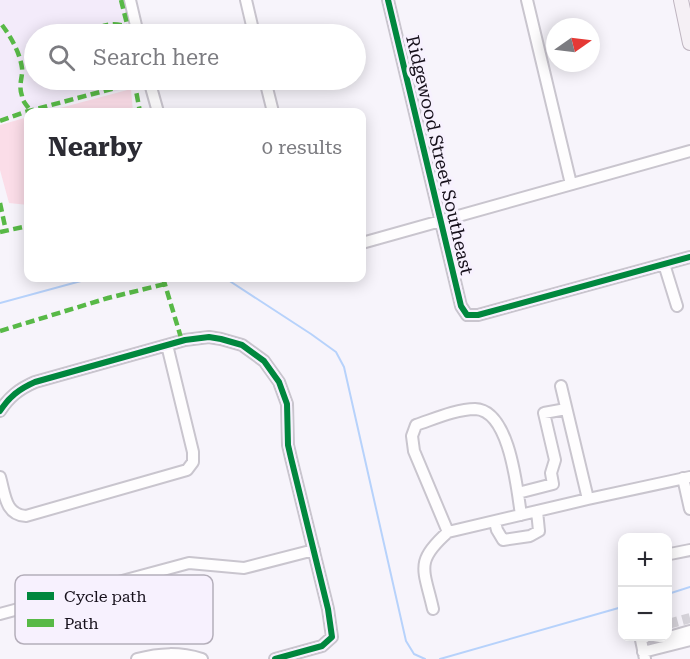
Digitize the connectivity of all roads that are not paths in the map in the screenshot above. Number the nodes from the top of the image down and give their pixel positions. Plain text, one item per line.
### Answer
1 (130, 0) edge
2 (246, 0) edge
3 (388, 0) edge
4 (527, 0) edge
5 (681, 0) edge
6 (136, 24) edge
7 (252, 24) edge
8 (690, 43) edge
9 (152, 90) edge
10 (268, 90) edge
11 (157, 108) edge
12 (272, 108) edge
13 (690, 151) edge
14 (571, 184) junction
15 (440, 221) junction
16 (366, 242) edge
17 (690, 257) edge
18 (664, 264) junction
19 (677, 306) dead end
20 (167, 345) junction
21 (561, 386) dead end
22 (567, 409) junction
23 (0, 411) edge
24 (0, 477) edge
25 (686, 478) edge
26 (518, 493) junction
27 (588, 499) junction
28 (690, 509) edge
29 (537, 511) junction
30 (517, 516) junction
31 (495, 522) junction
32 (448, 532) junction
33 (518, 538) junction
34 (314, 550) junction
35 (690, 550) edge
36 (672, 554) edge
37 (145, 575) edge
38 (433, 609) dead end
39 (15, 610) edge
40 (0, 614) edge
41 (690, 631) edge
42 (672, 636) edge
43 (690, 640) edge
44 (644, 655) edge
45 (137, 659) edge
46 (202, 659) edge
47 (275, 659) edge

1 - 6 street
2 - 7 street
3 - 15 street, Ridgewood Street Southeast
4 - 14 street
5 - 8 main road
9 - 11 street
10 - 12 street
13 - 14 street
14 - 15 street
15 - 16 street
15 - 18 street, Ridgewood Street Southeast
17 - 18 street
18 - 19 street
20 - 23 street
20 - 24 street
20 - 34 street
21 - 22 street
22 - 26 street
22 - 27 street
25 - 27 street
25 - 28 street
26 - 30 street
26 - 32 street
27 - 29 street
29 - 30 street
29 - 33 street
30 - 31 street
30 - 33 street
31 - 32 street
31 - 33 street
32 - 38 street
34 - 37 street
34 - 47 street
35 - 36 street
39 - 40 street
41 - 42 street
43 - 44 street
45 - 46 street

